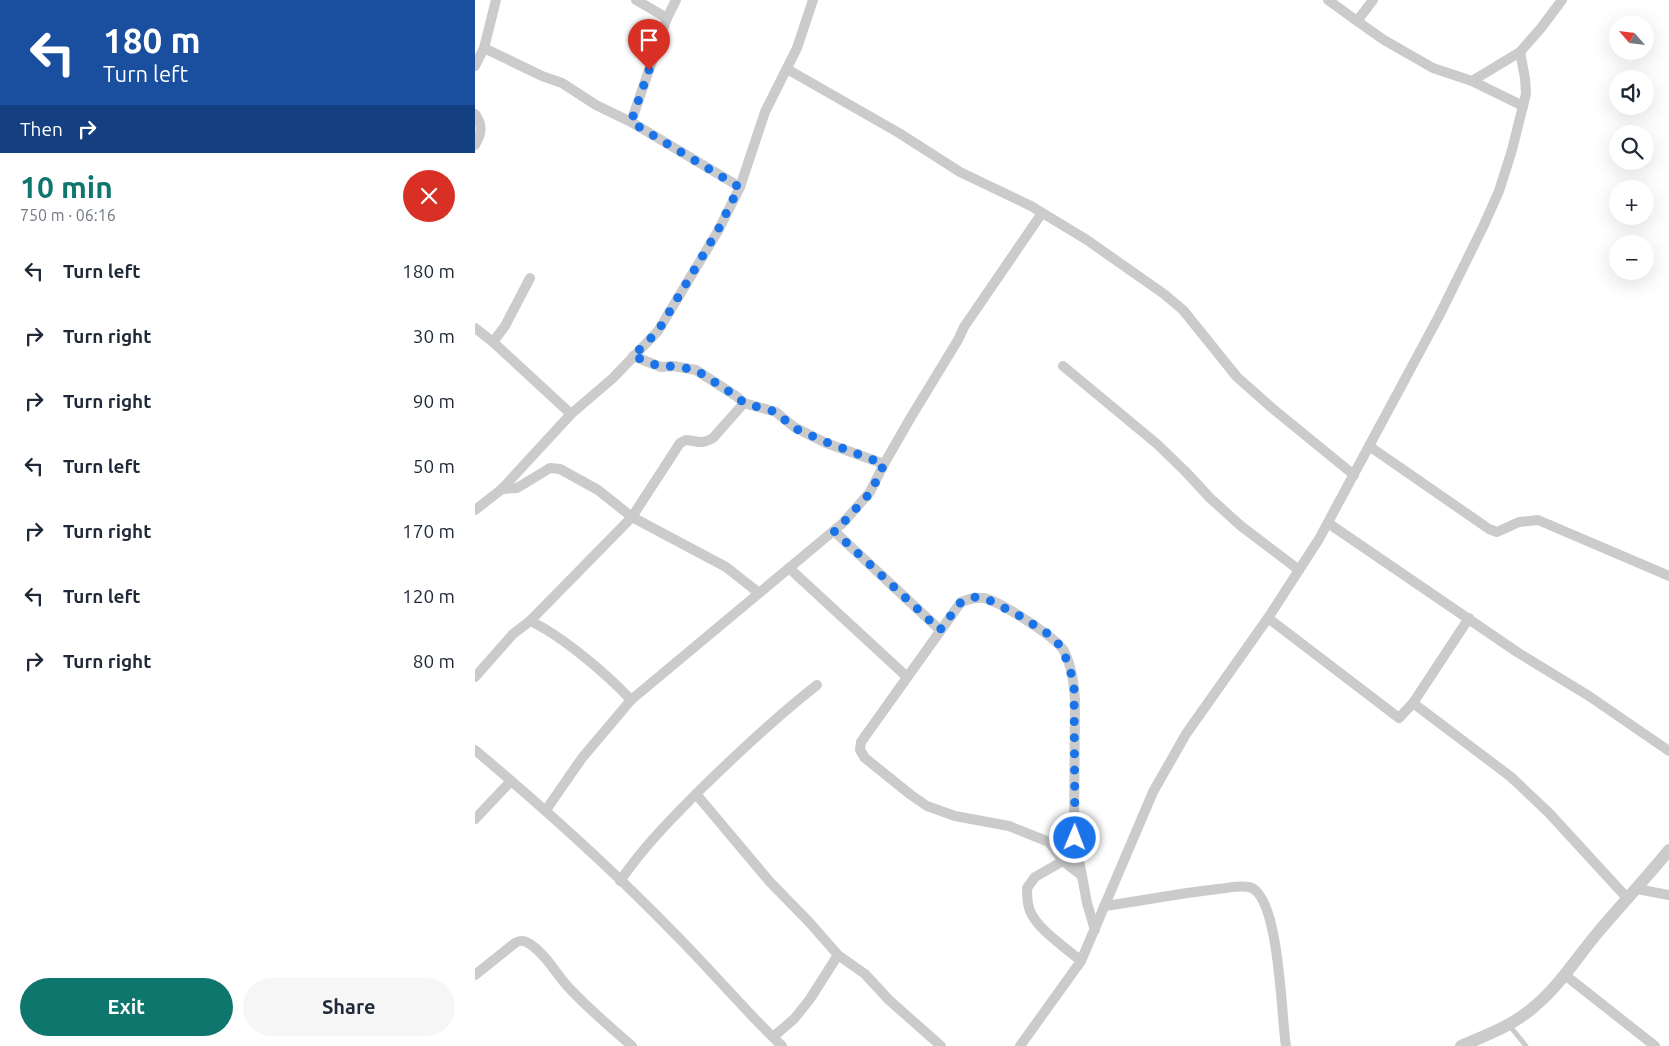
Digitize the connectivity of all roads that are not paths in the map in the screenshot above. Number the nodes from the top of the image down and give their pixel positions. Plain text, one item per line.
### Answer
1 (496, 0) edge
2 (636, 0) edge
3 (676, 0) edge
4 (813, 0) edge
5 (1328, 0) edge
6 (1373, 0) edge
7 (1562, 0) edge
8 (667, 18) junction
9 (1357, 21) junction
10 (484, 48) junction
11 (1520, 52) junction
12 (475, 66) edge
13 (787, 69) junction
14 (1472, 82) junction
15 (1523, 106) junction
16 (475, 114) edge
17 (631, 122) junction
18 (475, 145) edge
19 (739, 187) junction
20 (1042, 213) junction
21 (531, 278) dead end
22 (475, 328) edge
23 (493, 342) junction
24 (633, 356) junction
25 (1063, 366) dead end
26 (744, 403) junction
27 (571, 414) junction
28 (1369, 446) junction
29 (884, 464) junction
30 (1354, 475) junction
31 (502, 489) junction
32 (475, 510) edge
33 (632, 517) junction
34 (1328, 524) junction
35 (834, 531) junction
36 (789, 568) junction
37 (1299, 570) junction
38 (1669, 576) edge
39 (759, 593) junction
40 (1269, 618) junction
41 (1469, 618) junction
42 (530, 620) junction
43 (940, 630) junction
44 (906, 676) junction
45 (475, 677) edge
46 (817, 685) dead end
47 (631, 700) junction
48 (1413, 703) junction
49 (475, 750) edge
50 (1669, 751) edge
51 (511, 781) junction
52 (696, 794) junction
53 (546, 810) junction
54 (475, 819) edge
55 (1669, 850) edge
56 (1063, 861) junction
57 (1081, 875) junction
58 (620, 881) junction
59 (1637, 888) junction
60 (1669, 895) edge
61 (1628, 899) junction
62 (1104, 906) junction
63 (1095, 930) junction
64 (838, 955) junction
65 (1081, 961) junction
66 (475, 975) edge
67 (1565, 975) junction
68 (1509, 1025) junction
69 (773, 1037) junction
70 (632, 1046) edge
71 (782, 1046) edge
72 (941, 1046) edge
73 (1020, 1046) edge
74 (1286, 1046) edge
75 (1461, 1046) edge
76 (1526, 1046) edge
77 (1655, 1046) edge

1 - 10 street
2 - 8 street
3 - 8 street
4 - 13 street
5 - 9 street
6 - 9 street
7 - 11 street
8 - 17 street
9 - 14 street
10 - 12 street
10 - 17 street
11 - 14 street
11 - 15 street
13 - 19 street
13 - 20 street
14 - 15 street
15 - 28 street
16 - 18 street
17 - 19 street
19 - 24 street
20 - 29 street
20 - 30 street
21 - 23 street
22 - 23 street
23 - 27 street
24 - 26 street
24 - 27 street
25 - 37 street
26 - 29 street
26 - 33 street
27 - 31 street
28 - 30 street
28 - 38 street
29 - 35 street
30 - 34 street
31 - 32 street
31 - 33 street
33 - 39 street
33 - 42 street
34 - 37 street
34 - 41 street
35 - 36 street
35 - 43 street
36 - 39 street
36 - 44 street
37 - 40 street
39 - 47 street
40 - 48 street
40 - 62 street
41 - 48 street
41 - 50 street
42 - 45 street
42 - 47 street
43 - 44 street
43 - 57 street
44 - 56 street
46 - 52 street
47 - 53 street
48 - 61 street
49 - 51 street
51 - 53 street
51 - 54 street
52 - 58 street
52 - 64 street
53 - 58 street
55 - 59 street
56 - 57 street
56 - 65 street
57 - 63 street
58 - 69 street
59 - 60 street
59 - 61 street
61 - 67 street
62 - 63 street
62 - 74 street
63 - 65 street
64 - 69 street
64 - 72 street
65 - 73 street
66 - 70 street
67 - 68 street
67 - 77 street
68 - 75 street
68 - 76 lane
69 - 71 street

